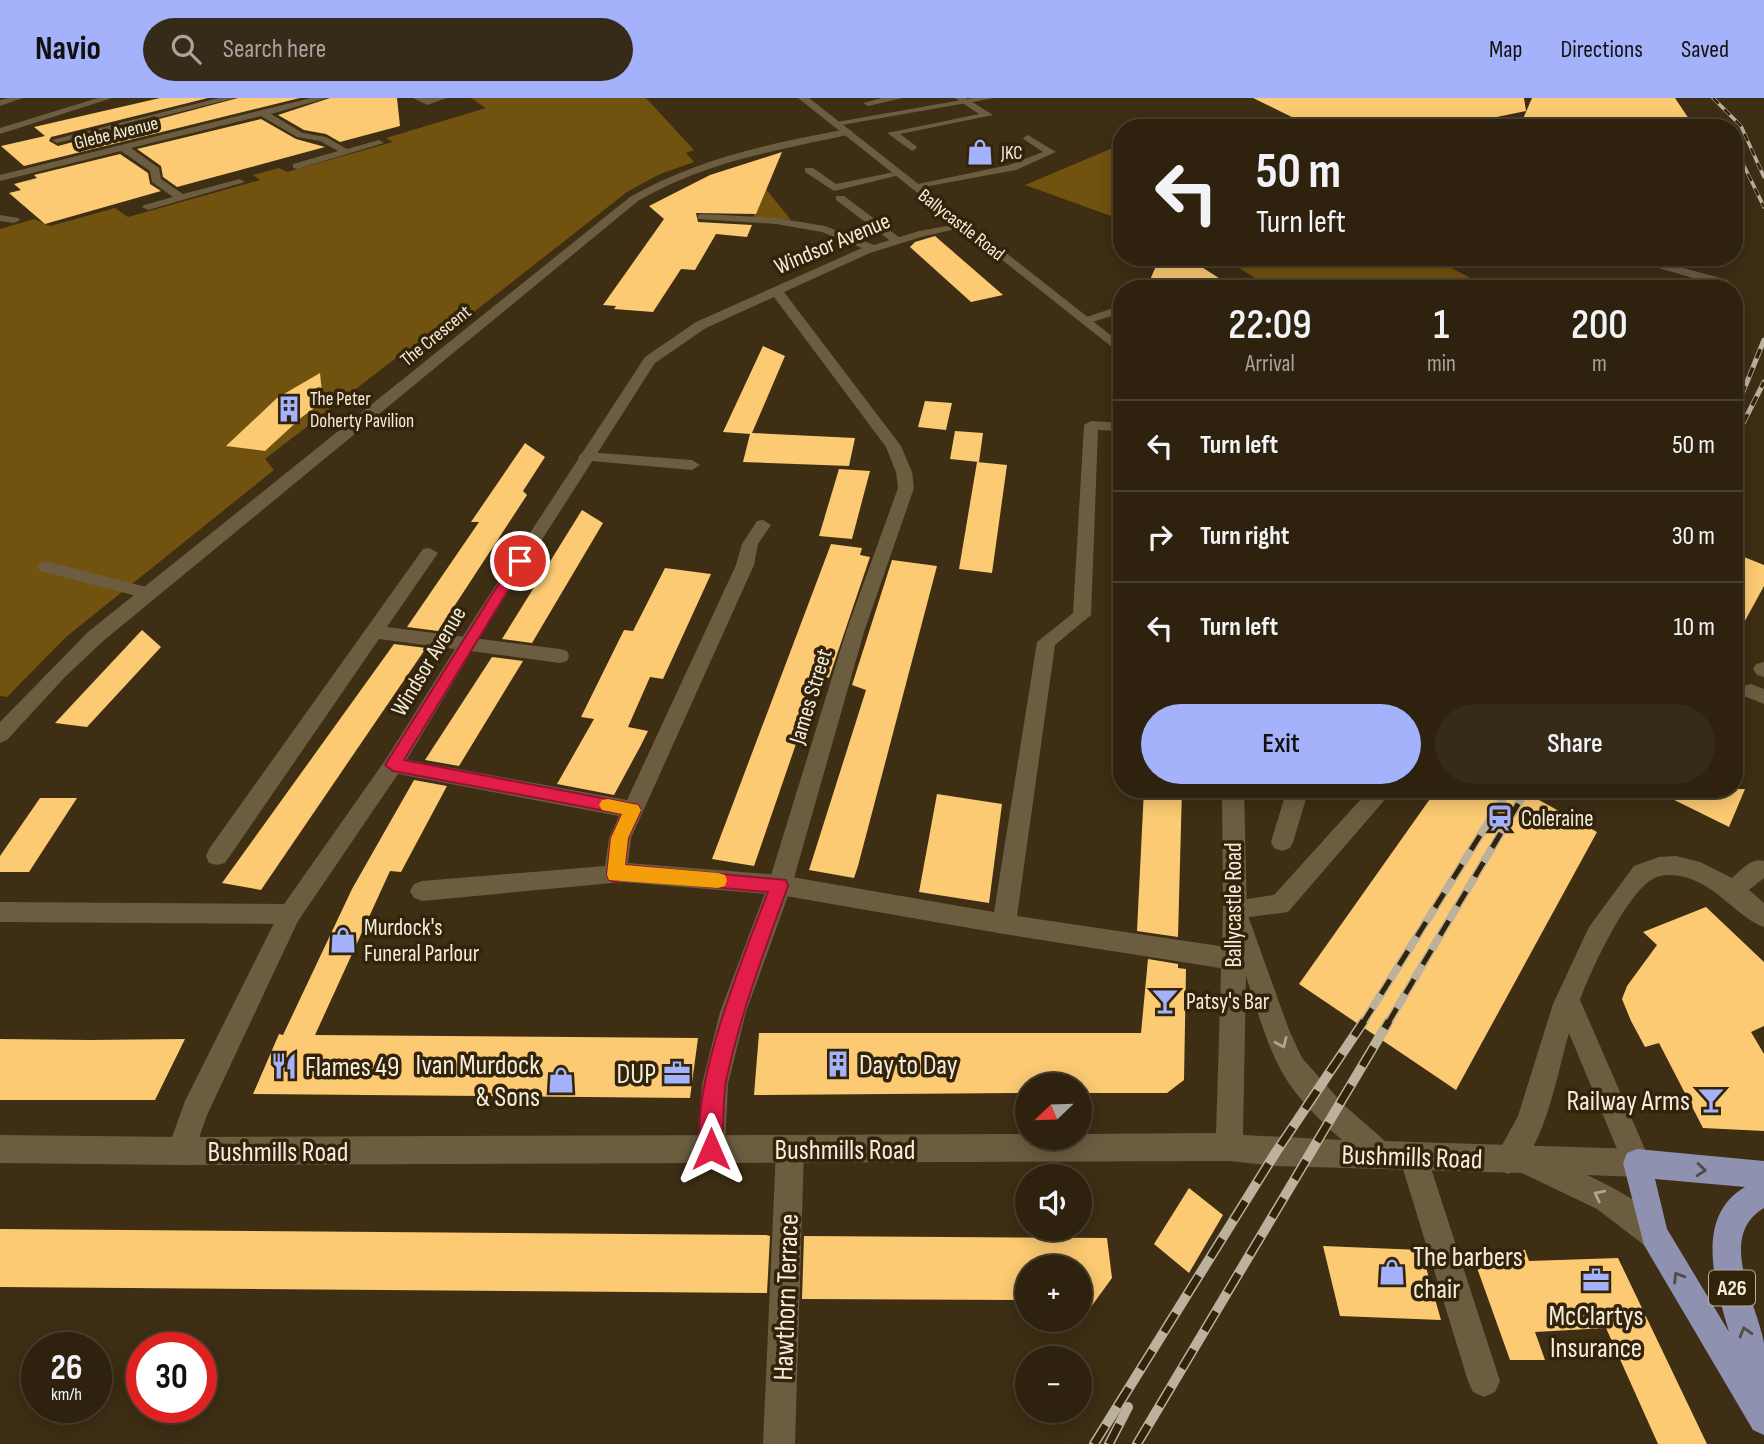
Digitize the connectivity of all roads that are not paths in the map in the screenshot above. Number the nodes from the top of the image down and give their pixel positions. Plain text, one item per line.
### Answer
1 (18, 98) edge
2 (107, 98) edge
3 (230, 98) edge
4 (322, 98) edge
5 (418, 98) edge
6 (442, 98) edge
7 (803, 98) edge
8 (898, 98) edge
9 (989, 98) edge
10 (963, 100) edge
11 (0, 103) edge
12 (868, 103) dead end
13 (263, 113) junction
14 (842, 128) junction
15 (0, 131) edge
16 (1028, 138) dead end
17 (379, 143) dead end
18 (124, 148) junction
19 (912, 148) dead end
20 (346, 152) junction
21 (81, 159) junction
22 (297, 166) dead end
23 (809, 170) dead end
24 (899, 174) junction
25 (0, 178) edge
26 (240, 182) dead end
27 (913, 186) junction
28 (181, 198) junction
29 (840, 198) dead end
30 (148, 207) dead end
31 (702, 217) dead end
32 (0, 218) edge
33 (14, 220) dead end
34 (963, 226) junction
35 (896, 240) junction
36 (872, 248) junction
37 (1661, 266) edge
38 (1713, 280) edge
39 (777, 292) junction
40 (1113, 312) edge
41 (1085, 320) junction
42 (1113, 343) edge
43 (1113, 426) edge
44 (586, 457) junction
45 (692, 465) dead end
46 (763, 525) dead end
47 (429, 553) dead end
48 (46, 567) dead end
49 (148, 593) junction
50 (374, 632) junction
51 (467, 645) junction
52 (560, 656) dead end
53 (0, 735) edge
54 (393, 765) junction
55 (1233, 798) edge
56 (1295, 798) edge
57 (1375, 798) edge
58 (633, 810) junction
59 (1282, 842) dead end
60 (217, 856) dead end
61 (1761, 867) edge
62 (615, 875) junction
63 (779, 886) junction
64 (1733, 890) junction
65 (422, 891) dead end
66 (1235, 909) junction
67 (0, 912) edge
68 (290, 914) junction
69 (1764, 917) edge
70 (1004, 924) junction
71 (1233, 959) junction
72 (1568, 1001) junction
73 (1229, 1147) junction
74 (0, 1149) edge
75 (711, 1149) junction
76 (790, 1149) junction
77 (181, 1151) junction
78 (1377, 1153) junction
79 (1413, 1156) junction
80 (1515, 1161) junction
81 (1637, 1163) junction
82 (1764, 1175) edge
83 (1764, 1192) edge
84 (1654, 1235) junction
85 (1484, 1381) dead end
86 (1764, 1397) edge
87 (1764, 1419) edge
88 (779, 1444) edge

1 - 11 street
2 - 15 street
3 - 21 street
4 - 13 street, Glebe Avenue
5 - 6 street
7 - 14 street, Ballycastle Road
8 - 12 street
9 - 10 street, The Crescent
10 - 14 street, The Crescent
10 - 19 street
13 - 18 street, Glebe Avenue
13 - 20 street
14 - 24 street, Ballycastle Road
14 - 49 street, The Crescent
16 - 27 street
17 - 20 street
18 - 21 street, Glebe Avenue
18 - 28 street
20 - 22 street
21 - 25 street, Glebe Avenue
23 - 24 street
24 - 27 street, Ballycastle Road
26 - 28 street
27 - 34 street, Ballycastle Road
28 - 30 street
29 - 35 street
31 - 36 street
32 - 33 street
34 - 35 street, Windsor Avenue
34 - 41 street, Ballycastle Road
35 - 36 street, Windsor Avenue
36 - 39 street, Windsor Avenue
37 - 38 street
39 - 44 street, Windsor Avenue
39 - 63 street, James Street
40 - 41 street
41 - 42 street, Ballycastle Road
43 - 70 street
44 - 45 street
44 - 51 street, Windsor Avenue
46 - 58 street
47 - 50 street
48 - 49 street
49 - 53 street, The Crescent
50 - 51 street
50 - 60 street
51 - 52 street
51 - 54 street, Windsor Avenue
54 - 58 street
54 - 68 street, Windsor Avenue
55 - 66 street, Ballycastle Road
56 - 59 street
57 - 66 street
58 - 62 street
61 - 64 street
62 - 63 street
62 - 65 street
63 - 70 street
63 - 75 street, James Street
64 - 69 street
64 - 72 street
66 - 71 street, Ballycastle Road
66 -> 78 street
67 - 68 street
68 - 77 street, Windsor Avenue
70 - 71 street
71 - 73 street, Ballycastle Road
72 - 80 street
72 - 81 street
73 - 76 street, Bushmills Road
73 - 78 street, Bushmills Road
74 - 77 street, Bushmills Road
75 - 76 street, Bushmills Road
75 - 77 street, Bushmills Road
76 - 88 street, Hawthorn Terrace
78 - 79 street, Bushmills Road
79 - 80 street, Bushmills Road
79 - 85 street
80 - 81 street, Bushmills Road
84 -> 80 street, Bushmills Road / A26
81 -> 82 main road
81 - 84 main road, A26
86 -> 83 main road, A26
87 -> 84 main road, A26

